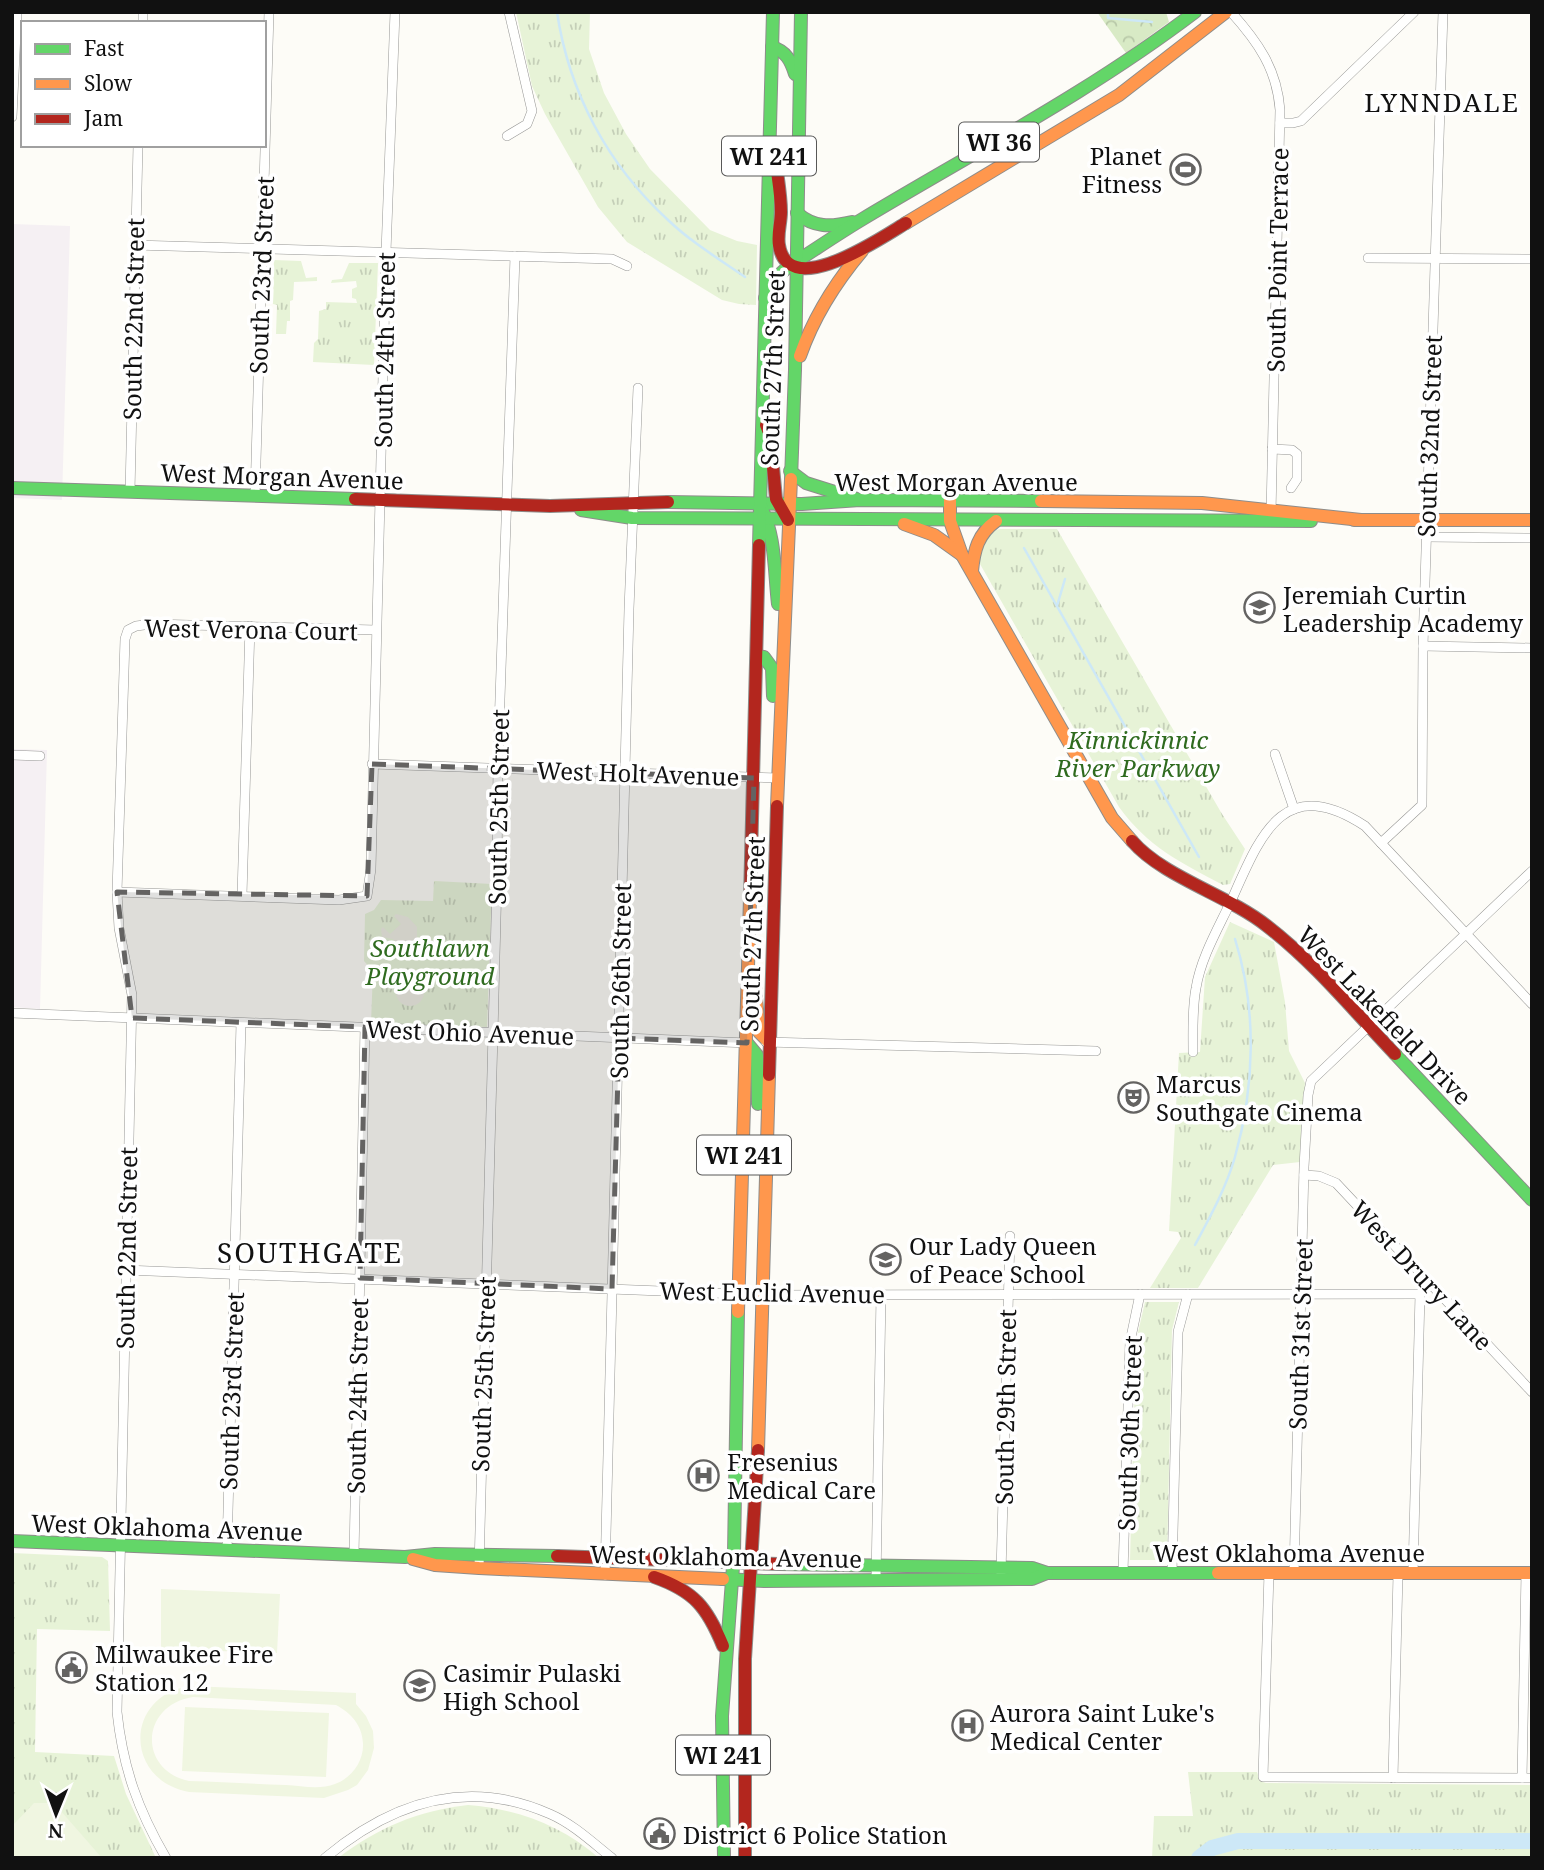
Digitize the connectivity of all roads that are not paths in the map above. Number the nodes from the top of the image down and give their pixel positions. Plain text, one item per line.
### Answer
1 (17, 12) edge
2 (269, 12) edge
3 (395, 12) edge
4 (509, 12) edge
5 (773, 12) edge
6 (1195, 12) edge
7 (1229, 12) edge
8 (1414, 12) edge
9 (1443, 12) edge
10 (800, 14) edge
11 (772, 47) junction
12 (799, 85) junction
13 (266, 114) edge
14 (12, 117) edge
15 (770, 117) junction
16 (1280, 123) junction
17 (1018, 131) junction
18 (506, 136) dead end
19 (1044, 141) junction
20 (138, 147) edge
21 (265, 147) edge
22 (944, 174) junction
23 (797, 213) junction
24 (918, 214) junction
25 (860, 220) junction
26 (134, 245) junction
27 (865, 247) junction
28 (262, 250) junction
29 (386, 252) junction
30 (515, 256) junction
31 (1368, 258) dead end
32 (1434, 258) junction
33 (1532, 259) edge
34 (794, 265) junction
35 (627, 266) dead end
36 (764, 300) junction
37 (795, 370) junction
38 (638, 388) dead end
39 (761, 411) junction
40 (1272, 449) junction
41 (790, 471) junction
42 (12, 488) edge
43 (1291, 488) dead end
44 (130, 492) junction
45 (255, 496) junction
46 (381, 500) junction
47 (860, 500) junction
48 (950, 500) junction
49 (632, 502) junction
50 (759, 504) junction
51 (783, 504) junction
52 (507, 505) junction
53 (550, 506) junction
54 (1271, 517) junction
55 (632, 518) junction
56 (764, 519) junction
57 (788, 520) junction
58 (894, 520) junction
59 (1427, 520) junction
60 (1532, 520) edge
61 (950, 521) junction
62 (996, 521) junction
63 (1426, 537) junction
64 (1532, 538) edge
65 (962, 555) junction
66 (972, 571) junction
67 (250, 626) junction
68 (376, 630) junction
69 (128, 631) joint
70 (784, 640) junction
71 (1423, 646) junction
72 (1532, 648) edge
73 (757, 656) junction
74 (780, 735) junction
75 (1275, 754) dead end
76 (12, 755) edge
77 (40, 756) dead end
78 (372, 764) junction
79 (498, 768) junction
80 (626, 772) junction
81 (754, 778) junction
82 (778, 778) junction
83 (1294, 809) junction
84 (1381, 843) junction
85 (751, 860) junction
86 (1532, 871) edge
87 (774, 874) junction
88 (117, 892) junction
89 (242, 895) junction
90 (1231, 902) junction
91 (1465, 933) junction
92 (748, 976) junction
93 (1532, 1004) edge
94 (12, 1013) edge
95 (132, 1018) junction
96 (241, 1023) junction
97 (1367, 1026) junction
98 (365, 1027) junction
99 (493, 1032) junction
100 (619, 1038) junction
101 (769, 1042) junction
102 (747, 1043) junction
103 (1096, 1051) dead end
104 (1193, 1052) dead end
105 (766, 1127) junction
106 (1304, 1175) junction
107 (1532, 1200) edge
108 (1010, 1236) dead end
109 (125, 1270) junction
110 (234, 1274) junction
111 (360, 1278) junction
112 (486, 1284) junction
113 (1432, 1284) junction
114 (612, 1289) junction
115 (740, 1294) junction
116 (1008, 1294) junction
117 (1140, 1294) junction
118 (1188, 1294) junction
119 (1301, 1294) junction
120 (1419, 1294) junction
121 (763, 1295) junction
122 (881, 1295) junction
123 (1532, 1392) edge
124 (735, 1417) junction
125 (759, 1418) junction
126 (12, 1541) edge
127 (120, 1546) junction
128 (227, 1550) junction
129 (354, 1555) junction
130 (606, 1557) junction
131 (479, 1562) junction
132 (733, 1563) junction
133 (752, 1564) junction
134 (828, 1565) junction
135 (876, 1565) junction
136 (1269, 1572) junction
137 (1123, 1573) junction
138 (1172, 1573) junction
139 (1294, 1573) junction
140 (1413, 1573) junction
141 (1529, 1573) edge
142 (1001, 1574) junction
143 (1398, 1574) junction
144 (605, 1575) junction
145 (654, 1577) junction
146 (732, 1580) junction
147 (750, 1580) junction
148 (828, 1580) junction
149 (876, 1580) junction
150 (726, 1652) junction
151 (1393, 1778) junction
152 (1527, 1778) edge
153 (723, 1800) junction
154 (745, 1821) junction
155 (166, 1858) edge
156 (325, 1858) edge
157 (611, 1858) edge
158 (724, 1858) edge
159 (746, 1858) edge

1 - 14 street
2 - 13 street, South 23rd Street
3 - 29 street, South 24th Street
4 - 18 street
5 - 11 main road, South 27th Street / WI 241
6 - 17 main road, WI 36
7 - 16 street, South Point Terrace
7 - 19 main road, WI 36
8 - 16 street
9 - 32 street, South 32nd Street
10 - 12 main road, South 27th Street / WI 241
11 - 12 main road
11 - 15 main road, South 27th Street / WI 241
12 - 23 main road, South 27th Street / WI 241
15 - 34 main road
15 - 36 main road, South 27th Street / WI 241
16 - 40 street, South Point Terrace
17 - 19 main road
17 - 22 main road, WI 36
19 - 24 main road, WI 36
20 - 26 street, South 22nd Street
21 - 28 street, South 23rd Street
22 - 24 main road
22 - 25 main road, WI 36
23 - 25 main road
23 - 34 main road, South 27th Street / WI 241
24 - 27 main road, WI 36
25 - 34 main road, WI 36
26 - 28 street
26 - 44 street, South 22nd Street
27 - 34 main road, WI 36
27 - 37 main road
28 - 29 street
28 - 45 street, South 23rd Street
29 - 30 street
29 - 46 street, South 24th Street
30 - 35 street
30 - 52 street, South 25th Street
31 - 32 street
32 - 33 street
32 - 59 street, South 32nd Street
34 - 36 main road, WI 36
34 - 37 main road, South 27th Street / WI 241
36 - 39 main road, South 27th Street / WI 241
37 - 41 main road, South 27th Street / WI 241
38 - 49 street, South 26th Street
39 - 50 main road, South 27th Street / WI 241
39 - 51 main road
40 - 43 street
40 - 54 street, South Point Terrace
41 - 47 main road
41 - 51 main road, South 27th Street / WI 241
42 - 44 main road, West Morgan Avenue
44 - 45 main road, West Morgan Avenue
45 - 46 main road, West Morgan Avenue
46 - 52 main road, West Morgan Avenue
46 - 68 street, South 24th Street
47 - 48 main road, West Morgan Avenue
47 - 51 main road, West Morgan Avenue
48 - 54 main road, West Morgan Avenue
48 - 61 main road, West Lakefield Drive
49 - 50 main road, West Morgan Avenue
49 - 53 main road, West Morgan Avenue
49 - 55 street, South 26th Street
50 - 51 main road, West Morgan Avenue
50 - 56 main road
51 - 57 main road
52 - 53 main road, West Morgan Avenue
52 - 79 street, South 25th Street
53 - 55 main road, West Morgan Avenue
54 - 59 main road, West Morgan Avenue
54 - 62 main road, West Morgan Avenue
55 - 56 main road, West Morgan Avenue
55 - 80 street, South 26th Street
56 - 57 main road, West Morgan Avenue
56 - 70 main road
56 - 73 main road, South 27th Street / WI 241
57 - 58 main road, West Morgan Avenue
57 - 70 main road, South 27th Street / WI 241
58 - 61 main road, West Morgan Avenue
58 - 65 main road
59 - 60 main road, West Morgan Avenue
59 - 63 street, South 32nd Street
61 - 62 main road, West Morgan Avenue
61 - 65 main road, West Lakefield Drive
62 - 66 main road
63 - 64 street
63 - 71 street, South 32nd Street
65 - 66 main road, West Lakefield Drive
66 - 90 main road, West Lakefield Drive
67 - 68 street, West Verona Court
67 - 69 street, West Verona Court
67 - 89 street
68 - 78 street, South 24th Street
69 - 88 street, South 22nd Street
70 - 74 main road, South 27th Street / WI 241
71 - 72 street
71 - 84 street, South 32nd Street
73 - 74 main road
73 - 81 main road, South 27th Street / WI 241
74 - 82 main road, South 27th Street / WI 241
75 - 83 street
76 - 77 street
78 - 79 street, West Holt Avenue
78 - 89 street, South 24th Street
79 - 80 street, West Holt Avenue
79 - 99 street, South 25th Street
80 - 81 street, West Holt Avenue
80 - 100 street, South 26th Street
81 - 82 street, West Holt Avenue
81 - 85 main road, South 27th Street / WI 241
82 - 87 main road, South 27th Street / WI 241
83 - 84 street
83 - 90 street
84 - 91 street
85 - 87 main road
85 - 92 main road, South 27th Street / WI 241
86 - 91 street
87 - 101 main road, South 27th Street / WI 241
88 - 89 street
88 - 95 street, South 22nd Street
90 - 97 main road, West Lakefield Drive
90 - 104 street
91 - 93 street
91 - 97 street
92 - 101 main road
92 - 102 main road, South 27th Street / WI 241
94 - 95 street, West Ohio Avenue
95 - 96 street, West Ohio Avenue
95 - 109 street, South 22nd Street
96 - 98 street, West Ohio Avenue
96 - 110 street, South 23rd Street
97 - 106 street, South 31st Street
97 - 107 main road, West Lakefield Drive
98 - 99 street, West Ohio Avenue
98 - 111 street, South 24th Street
99 - 100 street, West Ohio Avenue
99 - 112 street, South 25th Street
100 - 102 street, West Ohio Avenue
100 - 114 street, South 26th Street
101 - 102 street, West Ohio Avenue
101 - 103 street, West Ohio Avenue
101 - 105 main road, South 27th Street / WI 241
102 - 105 main road
102 - 115 main road, South 27th Street / WI 241
105 - 121 main road, South 27th Street / WI 241
106 - 113 street, West Drury Lane
106 - 119 street, South 31st Street
108 - 116 street, South 29th Street
109 - 110 street, West Euclid Avenue
109 - 127 street, South 22nd Street
110 - 111 street, West Euclid Avenue
110 - 128 street, South 23rd Street
111 - 112 street, West Euclid Avenue
111 - 129 street, South 24th Street
112 - 114 street, West Euclid Avenue
112 - 131 street, South 25th Street
113 - 120 street
113 - 123 street, West Drury Lane
114 - 115 street, West Euclid Avenue
114 - 130 street, South 26th Street
115 - 121 street, West Euclid Avenue
115 - 124 main road, South 27th Street / WI 241
116 - 117 street, West Euclid Avenue
116 - 122 street, West Euclid Avenue
116 - 142 street, South 29th Street
117 - 118 street, West Euclid Avenue
117 - 137 street, South 30th Street
118 - 119 street, West Euclid Avenue
118 - 138 street, South 30th Street
119 - 120 street, West Euclid Avenue
119 - 139 street, South 31st Street
120 - 140 street
121 - 122 street, West Euclid Avenue
121 - 125 main road, South 27th Street / WI 241
122 - 135 street
124 - 125 main road
124 - 132 main road, South 27th Street / WI 241
125 - 133 main road, South 27th Street / WI 241
126 - 127 main road, West Oklahoma Avenue
127 - 128 main road, West Oklahoma Avenue
127 - 155 street, South 22nd Street
128 - 129 main road, West Oklahoma Avenue
129 - 131 main road, West Oklahoma Avenue
130 - 131 main road, West Oklahoma Avenue
130 - 132 main road, West Oklahoma Avenue
130 - 144 street, South 26th Street
131 - 144 main road, West Oklahoma Avenue
132 - 133 main road, West Oklahoma Avenue
132 - 146 main road, South 27th Street / WI 241
133 - 134 main road, West Oklahoma Avenue
133 - 147 main road, South 27th Street / WI 241
134 - 135 main road, West Oklahoma Avenue
134 - 148 main road
135 - 142 main road, West Oklahoma Avenue
135 - 149 street
136 - 138 main road, West Oklahoma Avenue
136 - 139 main road, West Oklahoma Avenue
136 - 151 street
137 - 138 main road, West Oklahoma Avenue
137 - 142 main road, West Oklahoma Avenue
139 - 143 main road, West Oklahoma Avenue
140 - 141 main road, West Oklahoma Avenue
140 - 143 main road, West Oklahoma Avenue
141 - 152 street
142 - 149 main road, West Oklahoma Avenue
143 - 151 street
144 - 145 main road, West Oklahoma Avenue
145 - 146 main road, West Oklahoma Avenue
145 - 150 main road
146 - 147 main road, West Oklahoma Avenue
146 - 150 main road, South 27th Street / WI 241
147 - 148 main road, West Oklahoma Avenue
147 - 154 main road, South 27th Street / WI 241
148 - 149 main road, West Oklahoma Avenue
150 - 153 main road, South 27th Street / WI 241
151 - 152 street
153 - 154 main road
153 - 158 main road, South 27th Street / WI 241
154 - 159 main road, South 27th Street / WI 241
156 - 157 street

